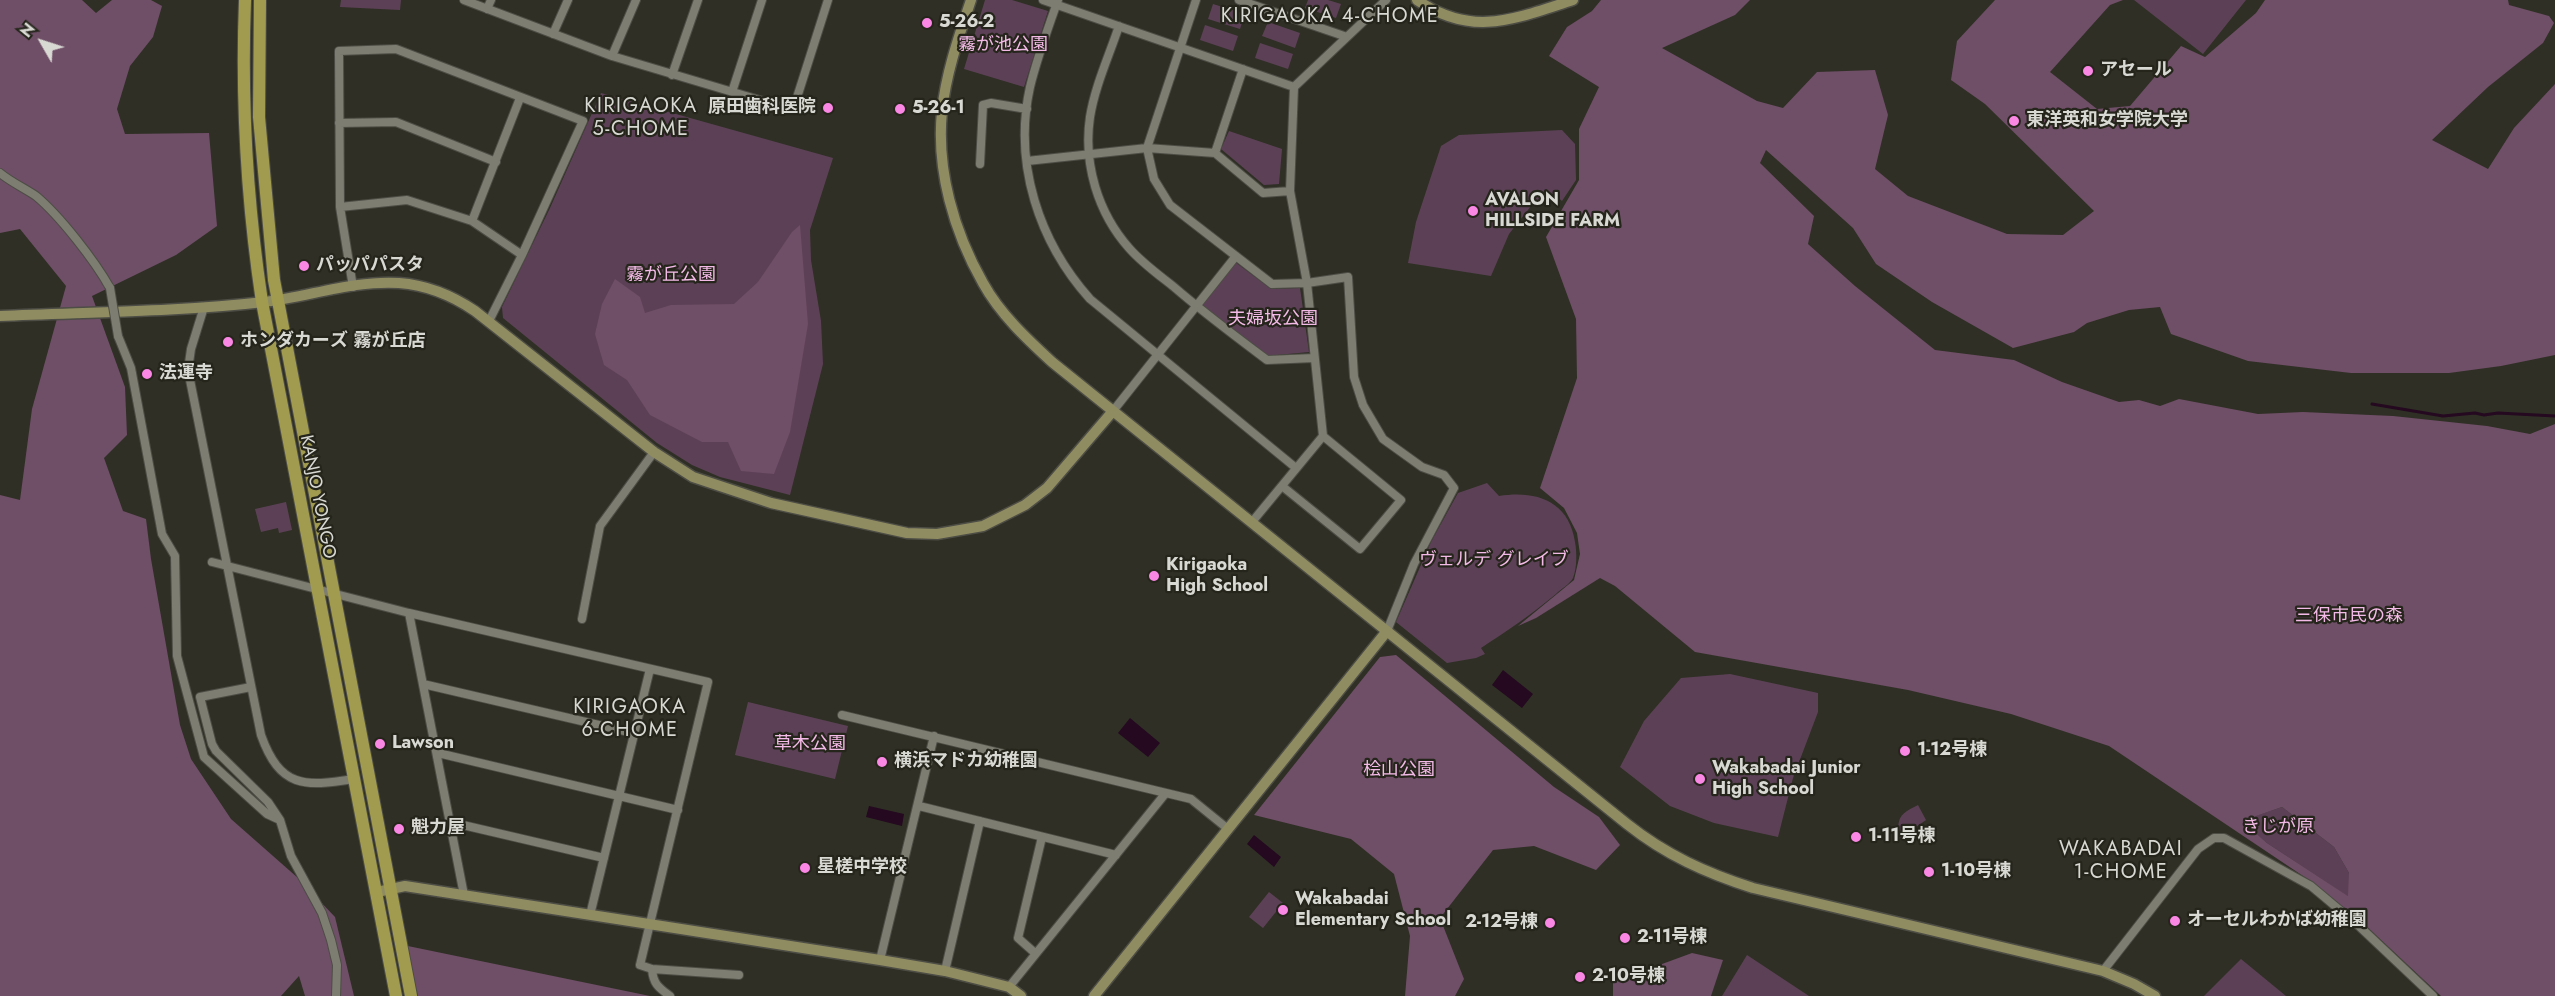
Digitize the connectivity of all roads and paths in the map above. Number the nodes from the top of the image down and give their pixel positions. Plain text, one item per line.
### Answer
1 (245, 0) edge
2 (260, 0) edge
3 (464, 0) edge
4 (491, 0) edge
5 (568, 0) edge
6 (636, 0) edge
7 (698, 0) edge
8 (762, 0) edge
9 (828, 0) edge
10 (971, 0) edge
11 (1043, 0) edge
12 (1196, 0) edge
13 (1239, 0) edge
14 (1386, 0) edge
15 (1417, 0) edge
16 (1573, 0) edge
17 (1058, 2) edge
18 (487, 9) junction
19 (1119, 26) junction
20 (553, 34) junction
21 (1347, 37) junction
22 (1180, 47) junction
23 (612, 56) junction
24 (1243, 69) junction
25 (672, 75) junction
26 (1294, 87) junction
27 (732, 92) junction
28 (520, 98) junction
29 (1027, 109) junction
30 (339, 123) junction
31 (1147, 148) junction
32 (1215, 153) junction
33 (1088, 155) junction
34 (1027, 161) junction
35 (496, 162) junction
36 (980, 164) dead end
37 (0, 173) edge
38 (1290, 191) junction
39 (340, 207) junction
40 (472, 221) junction
41 (522, 255) junction
42 (1236, 256) junction
43 (1307, 283) junction
44 (353, 287) junction
45 (277, 300) junction
46 (262, 302) junction
47 (1196, 306) junction
48 (204, 307) junction
49 (2, 316) edge
50 (489, 321) junction
51 (1156, 354) junction
52 (1314, 358) junction
53 (1113, 411) junction
54 (1323, 436) junction
55 (654, 452) junction
56 (1296, 468) junction
57 (1282, 486) junction
58 (1252, 522) junction
59 (212, 562) dead end
60 (227, 567) junction
61 (317, 589) junction
62 (333, 593) junction
63 (409, 613) junction
64 (582, 619) dead end
65 (1387, 631) junction
66 (650, 669) junction
67 (423, 684) junction
68 (251, 687) junction
69 (842, 715) dead end
70 (633, 734) junction
71 (934, 736) junction
72 (438, 753) junction
73 (354, 779) junction
74 (1165, 794) junction
75 (619, 796) junction
76 (919, 806) junction
77 (678, 810) junction
78 (280, 820) junction
79 (980, 821) junction
80 (450, 822) junction
81 (1228, 830) junction
82 (1042, 837) junction
83 (1116, 855) junction
84 (604, 858) junction
85 (391, 889) junction
86 (377, 891) junction
87 (464, 895) junction
88 (590, 915) junction
89 (651, 924) junction
90 (1035, 953) junction
91 (880, 960) junction
92 (652, 969) junction
93 (945, 971) junction
94 (2103, 971) junction
95 (739, 975) dead end
96 (1009, 987) junction
97 (336, 996) edge
98 (396, 996) edge
99 (411, 996) edge
100 (670, 996) edge
101 (1021, 996) edge
102 (1095, 996) edge
103 (2155, 996) edge
104 (2433, 996) edge

1 - 46 main road, KANJO YONGO
2 - 45 main road, KANJO YONGO
3 - 18 street
4 - 18 street
5 - 20 street
6 - 23 street
7 - 25 street
8 - 27 street
9 - 27 street
10 - 53 street
11 - 17 street
12 - 22 street
13 - 21 street
14 - 21 street
15 - 16 street
17 - 19 street
17 - 29 street
18 - 20 street
19 - 22 street
19 - 33 street
20 - 23 street
21 - 26 street
22 - 24 street
22 - 31 street
23 - 25 street
24 - 26 street
24 - 32 street
25 - 27 street
26 - 38 street
28 - 30 street
28 - 35 street
28 - 41 street
29 - 34 street
29 - 36 street
30 - 35 street
30 - 39 street
31 - 32 street
31 - 33 street
31 - 42 street
32 - 38 street
33 - 34 street
33 - 47 street
34 - 51 street
35 - 40 street
37 - 78 street, bridge
38 - 43 street
39 - 40 street
39 - 44 street
40 - 41 street
41 - 50 street
42 - 43 street
42 - 47 street
43 - 52 street
43 - 65 street
44 - 45 street
44 - 50 street
45 - 46 street
45 - 62 main road, KANJO YONGO
46 - 48 street
46 - 61 main road, KANJO YONGO
47 - 51 street
47 - 52 street
48 - 49 street
48 - 60 street
50 - 55 street
51 - 53 street
51 - 56 street
52 - 54 street
53 - 55 street
53 - 58 street
54 - 56 street
54 - 57 street
55 - 64 street
56 - 57 street
57 - 58 street
58 - 65 street
59 - 60 street
60 - 61 street
60 - 68 street
61 - 62 street
61 - 73 main road, KANJO YONGO
62 - 63 street
62 - 85 main road, KANJO YONGO
63 - 66 street
63 - 67 street
65 - 81 street
65 - 94 street
66 - 70 street
66 - 77 street
67 - 70 street
67 - 72 street
68 - 73 street
68 - 78 street
69 - 71 street
70 - 75 street
71 - 74 street
71 - 76 street
72 - 75 street
72 - 80 street
73 - 86 main road, KANJO YONGO
74 - 81 street
74 - 83 street
75 - 77 street
75 - 84 street
76 - 79 street
76 - 91 street
77 - 89 street
78 - 97 street
79 - 82 street
79 - 93 street
80 - 84 street
80 - 87 street
81 - 102 street
82 - 83 street
82 - 90 street
83 - 90 street
84 - 88 street
85 - 86 street
85 - 87 street
85 - 99 main road, KANJO YONGO
86 - 98 main road, KANJO YONGO
87 - 88 street
88 - 89 street
89 - 91 street
89 - 92 street
90 - 96 street
91 - 93 street
92 - 95 street
92 - 100 street
93 - 96 street
94 - 103 street
94 - 104 street
96 - 101 street

